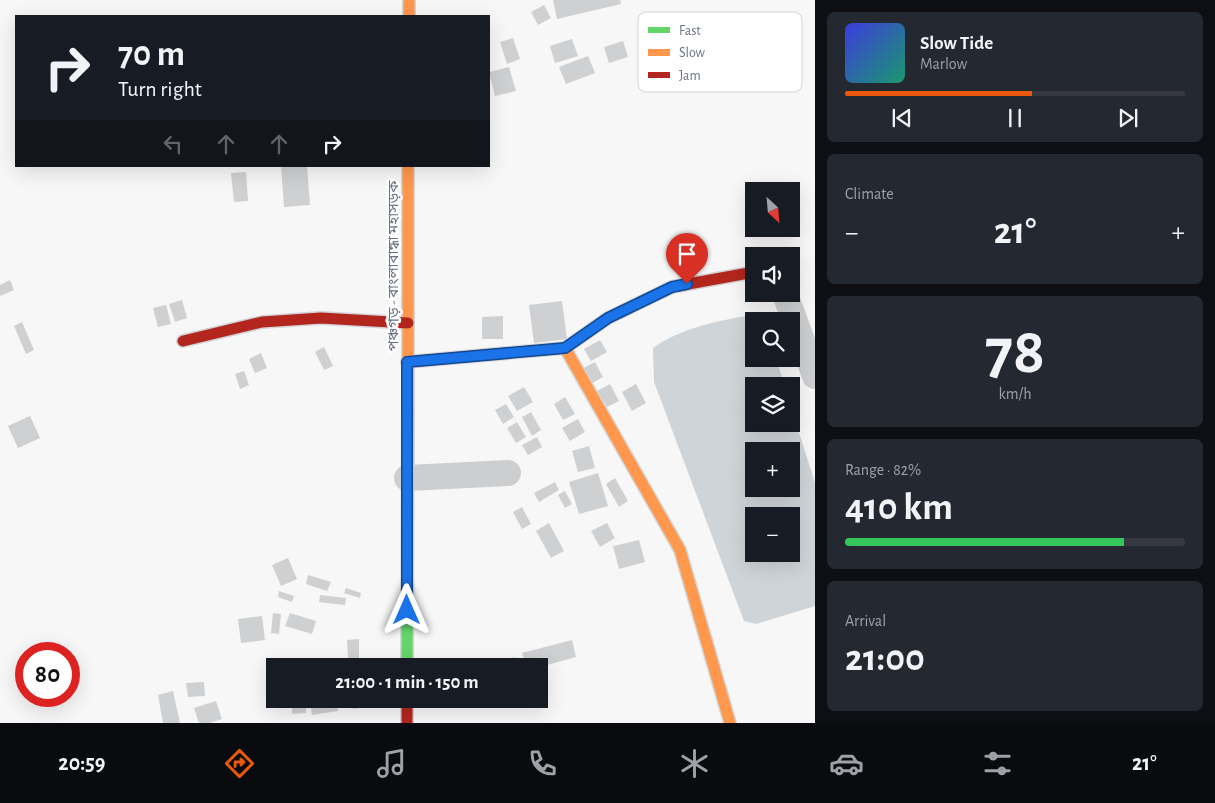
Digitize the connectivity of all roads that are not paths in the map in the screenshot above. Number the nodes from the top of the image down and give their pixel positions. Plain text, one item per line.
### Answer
1 (409, 0) edge
2 (409, 15) edge
3 (408, 167) edge
4 (745, 274) edge
5 (788, 302) edge
6 (408, 323) junction
7 (183, 341) dead end
8 (565, 348) junction
9 (407, 362) junction
10 (815, 376) edge
11 (508, 473) dead end
12 (407, 478) junction
13 (407, 658) edge
14 (407, 708) edge
15 (407, 723) edge
16 (730, 723) edge

1 - 2 main road
3 - 6 main road, পঞ্চগড় - বাংলাবান্ধা মহাসড়ক
4 - 8 main road
5 - 10 street
6 - 7 main road
6 - 9 main road, পঞ্চগড় - বাংলাবান্ধা মহাসড়ক
8 - 9 main road
8 - 16 main road
9 - 12 main road, পঞ্চগড় - বাংলাবান্ধা মহাসড়ক
11 - 12 street
12 - 13 main road, পঞ্চগড় - বাংলাবান্ধা মহাসড়ক
14 - 15 main road

